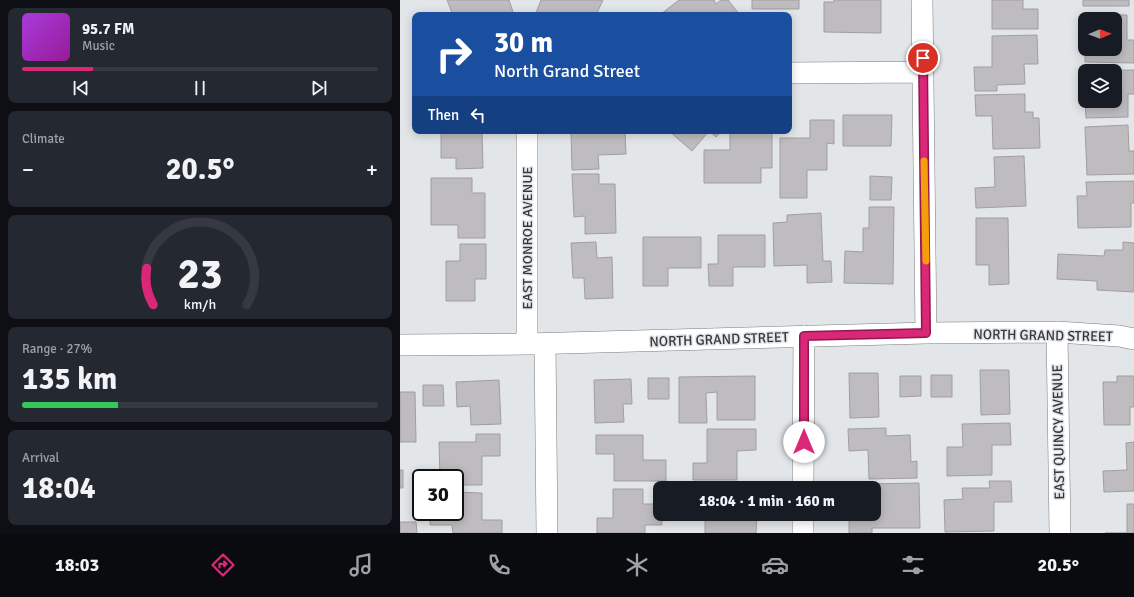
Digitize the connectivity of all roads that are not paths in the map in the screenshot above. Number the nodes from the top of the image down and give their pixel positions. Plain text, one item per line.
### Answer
1 (922, 0) edge
2 (923, 72) junction
3 (792, 73) edge
4 (527, 134) edge
5 (1057, 332) junction
6 (926, 333) junction
7 (804, 336) junction
8 (1134, 340) edge
9 (536, 344) junction
10 (400, 345) edge
11 (803, 481) edge
12 (803, 521) edge
13 (547, 533) edge
14 (803, 533) edge
15 (1060, 533) edge

1 - 2 street
2 - 3 street
2 - 6 street
4 - 9 street, EAST MONROE AVENUE
5 - 6 street, NORTH GRAND STREET
5 - 8 street, NORTH GRAND STREET
5 - 15 street, EAST QUINCY AVENUE
6 - 7 street, NORTH GRAND STREET
7 - 9 street, NORTH GRAND STREET
7 - 11 street
9 - 10 street, NORTH GRAND STREET
9 - 13 street, EAST MONROE AVENUE
12 - 14 street

